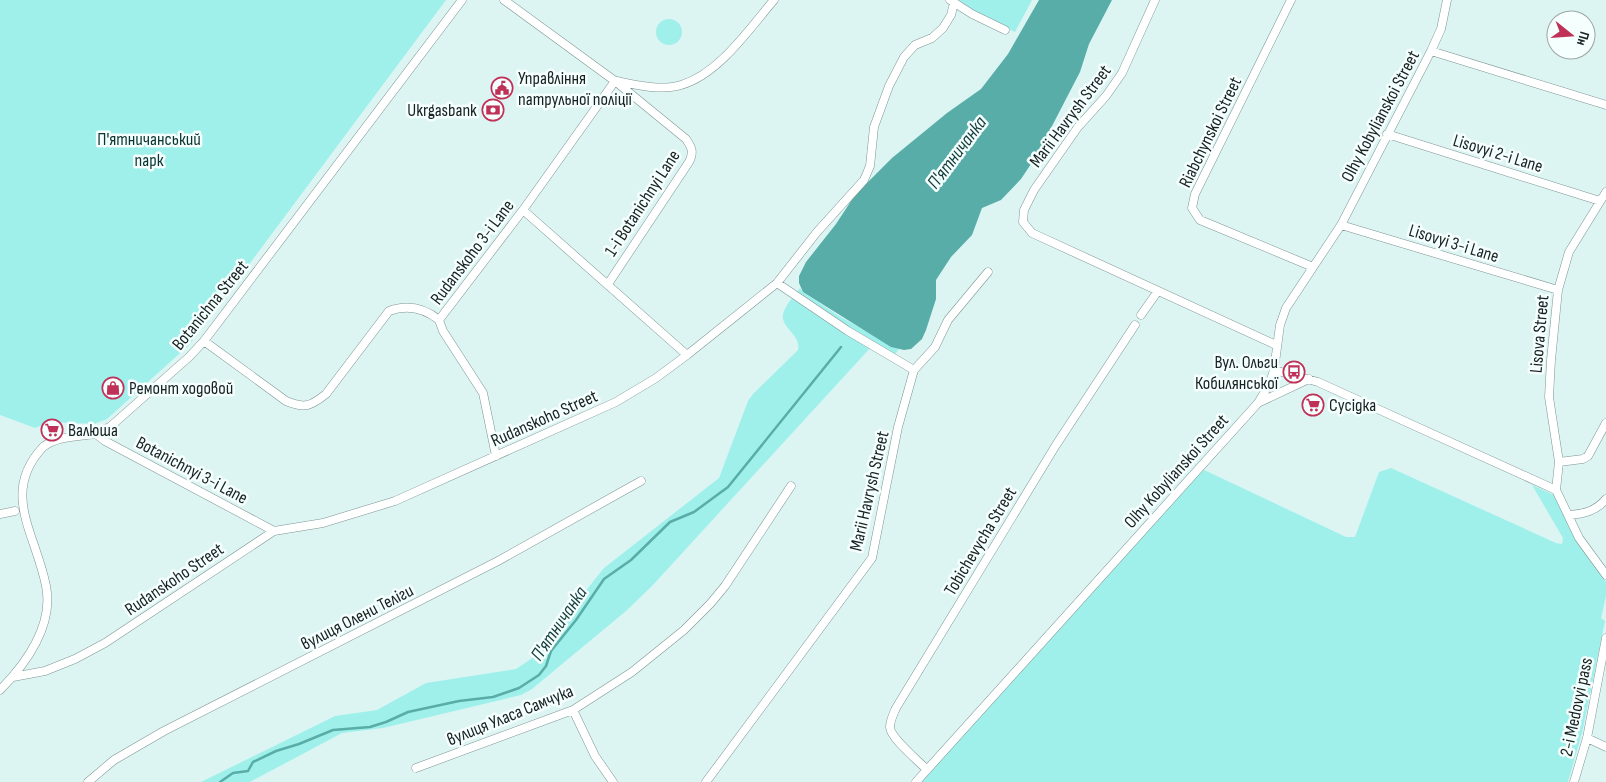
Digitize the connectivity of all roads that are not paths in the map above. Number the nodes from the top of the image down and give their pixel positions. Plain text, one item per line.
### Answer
1 (462, 0) edge
2 (504, 0) edge
3 (774, 0) edge
4 (1155, 0) edge
5 (1291, 0) edge
6 (1448, 0) edge
7 (952, 2) edge
8 (1005, 30) dead end
9 (1431, 51) junction
10 (615, 81) junction
11 (1606, 105) edge
12 (1387, 134) junction
13 (1606, 192) edge
14 (1600, 201) junction
15 (523, 210) junction
16 (1341, 225) junction
17 (1313, 267) junction
18 (988, 272) dead end
19 (777, 283) junction
20 (608, 284) junction
21 (1158, 290) junction
22 (1558, 290) junction
23 (1141, 316) dead end
24 (439, 320) junction
25 (1134, 325) dead end
26 (204, 341) junction
27 (1276, 345) junction
28 (687, 355) junction
29 (914, 370) junction
30 (1274, 370) junction
31 (1309, 379) junction
32 (1258, 403) junction
33 (1606, 423) edge
34 (96, 434) junction
35 (496, 456) junction
36 (1559, 462) junction
37 (641, 481) dead end
38 (16, 484) dead end
39 (790, 486) dead end
40 (1556, 490) junction
41 (1606, 499) edge
42 (13, 501) dead end
43 (15, 511) junction
44 (0, 514) edge
45 (1568, 515) junction
46 (274, 530) junction
47 (1606, 575) edge
48 (1606, 638) edge
49 (13, 677) junction
50 (0, 690) edge
51 (573, 710) junction
52 (1587, 738) junction
53 (1606, 747) edge
54 (416, 768) dead end
55 (927, 770) junction
56 (88, 782) edge
57 (613, 782) edge
58 (706, 782) edge
59 (916, 782) edge
60 (1574, 782) edge

1 - 26 street, Botanichna Street
2 - 10 street, 1-i Botanichnyi Lane
3 - 10 street, 1-i Botanichnyi Lane
4 - 21 street, Marii Havrysh Street
5 - 17 street, Riabchynskoi Street
6 - 9 street, Olhy Kobylianskoi Street
7 - 8 street
7 - 19 street, Rudanskoho Street
9 - 11 street
9 - 12 street, Olhy Kobylianskoi Street
10 - 15 street, Rudanskoho 3-i Lane
10 - 20 street, 1-i Botanichnyi Lane
12 - 14 street, Lisovyi 2-i Lane
12 - 16 street, Olhy Kobylianskoi Street
13 - 14 street, Lisova Street
14 - 22 street, Lisova Street
15 - 20 street
15 - 24 street, Rudanskoho 3-i Lane
16 - 17 street, Olhy Kobylianskoi Street
16 - 22 street, Lisovyi 3-i Lane
17 - 27 street, Olhy Kobylianskoi Street
18 - 29 street, Marii Havrysh Street
19 - 28 street, Rudanskoho Street
19 - 29 street
20 - 28 street
21 - 23 street
21 - 27 street
22 - 36 street, Lisova Street
24 - 26 street
24 - 35 street, Rudanskoho 3-i Lane
25 - 55 street, Tobichevycha Street
26 - 34 street, Botanichna Street
27 - 30 street, Olhy Kobylianskoi Street
28 - 35 street, Rudanskoho Street
29 - 58 street, Marii Havrysh Street
30 - 31 street
30 - 32 street, Olhy Kobylianskoi Street
31 - 32 street
31 - 40 street
32 - 55 street, Olhy Kobylianskoi Street
33 - 36 street
34 - 38 street, Botanichna Street
34 - 46 street, Botanichnyi 3-i Lane
35 - 46 street, Rudanskoho Street
36 - 40 street, Lisova Street
37 - 56 street, вулиця Олени Теліги
39 - 51 street, вулиця Уласа Самчука
40 - 45 street
41 - 45 street
42 - 43 street
43 - 44 street
43 - 49 street
45 - 47 street
46 - 49 street, Rudanskoho Street
48 - 52 street, 2-i Medovyi pass
49 - 50 street
51 - 54 street, вулиця Уласа Самчука
51 - 57 street
52 - 53 street
52 - 60 street, 2-i Medovyi pass
55 - 59 street, Olhy Kobylianskoi Street

